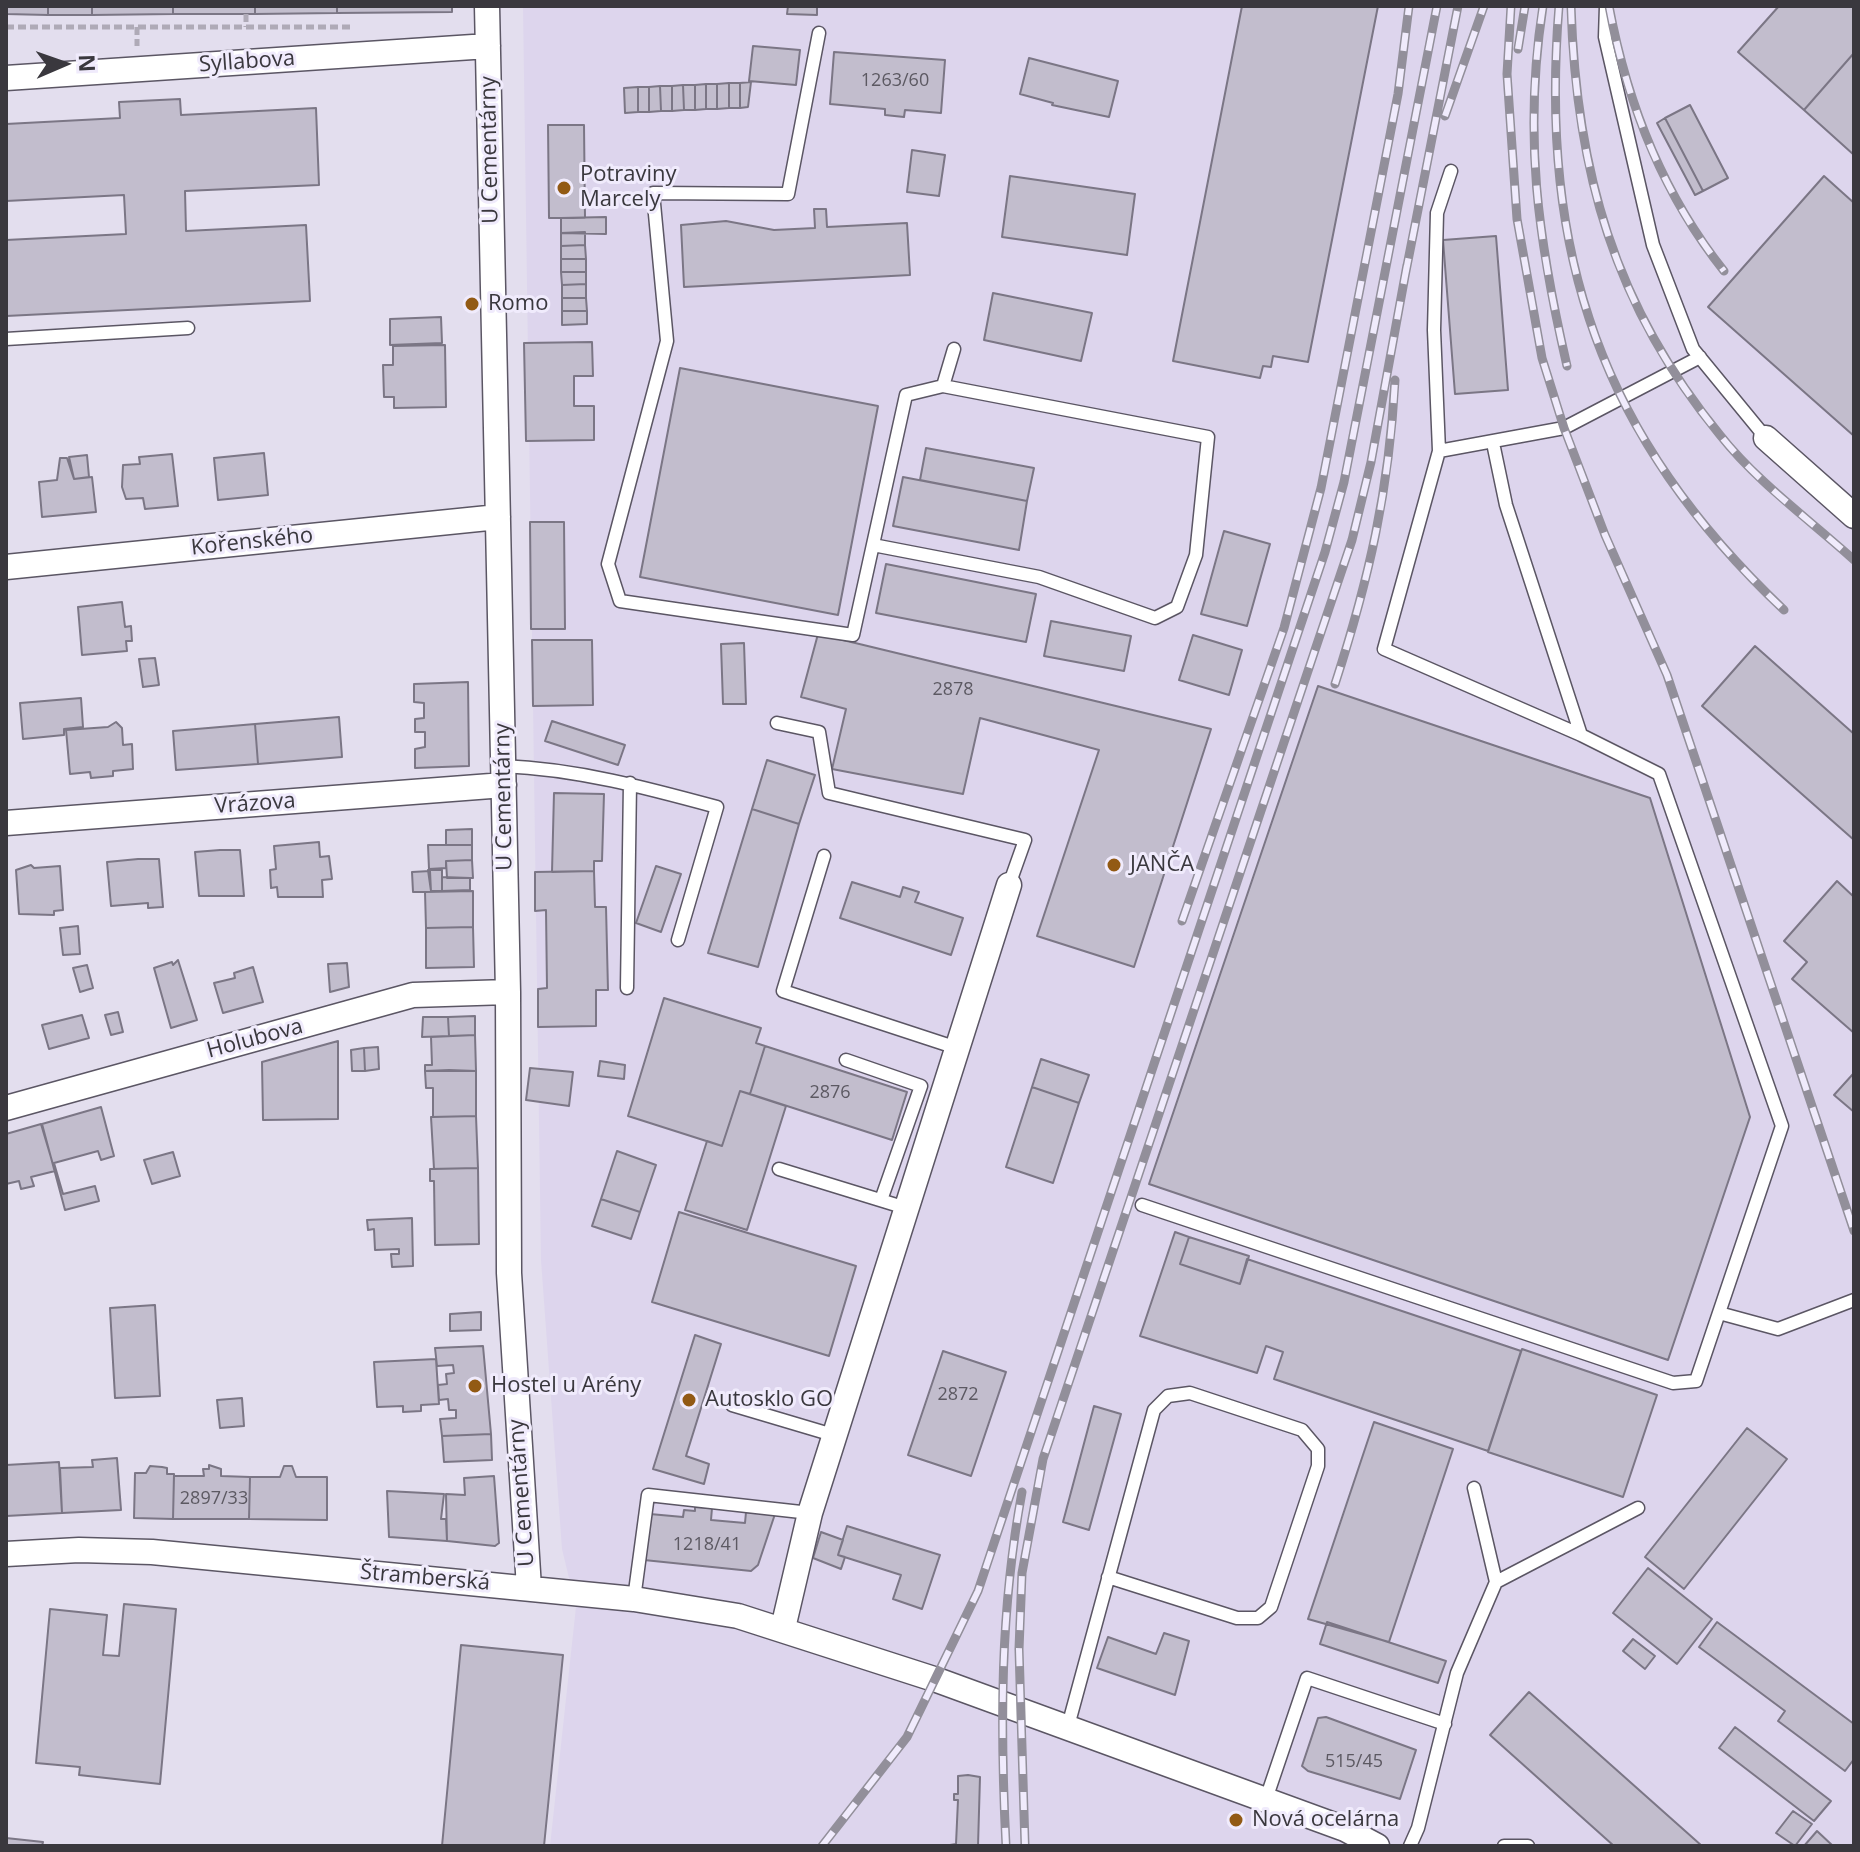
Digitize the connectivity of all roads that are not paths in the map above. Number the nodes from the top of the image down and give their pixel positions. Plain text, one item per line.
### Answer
1 (487, 6) edge
2 (1606, 6) edge
3 (819, 33) dead end
4 (488, 46) junction
5 (6, 78) edge
6 (1451, 171) dead end
7 (188, 328) dead end
8 (6, 339) edge
9 (954, 349) dead end
10 (1700, 357) junction
11 (943, 386) junction
12 (1766, 438) joint
13 (1493, 443) junction
14 (1439, 451) junction
15 (1854, 516) edge
16 (498, 517) junction
17 (873, 545) junction
18 (6, 567) edge
19 (777, 723) dead end
20 (1581, 735) junction
21 (504, 775) junction
22 (630, 783) junction
23 (6, 823) edge
24 (824, 856) dead end
25 (1009, 885) joint
26 (678, 940) dead end
27 (627, 988) dead end
28 (508, 992) junction
29 (957, 1048) junction
30 (846, 1060) dead end
31 (6, 1108) edge
32 (779, 1169) dead end
33 (881, 1200) junction
34 (1142, 1205) dead end
35 (906, 1208) junction
36 (1854, 1300) edge
37 (1719, 1313) junction
38 (732, 1405) dead end
39 (833, 1435) junction
40 (1474, 1488) dead end
41 (1638, 1508) dead end
42 (810, 1513) junction
43 (6, 1554) edge
44 (1108, 1577) junction
45 (1496, 1582) junction
46 (529, 1588) junction
47 (634, 1599) junction
48 (783, 1628) junction
49 (1445, 1724) junction
50 (1068, 1726) junction
51 (1265, 1802) junction
52 (1377, 1846) edge
53 (1410, 1846) edge
54 (1504, 1846) edge
55 (1528, 1846) edge

1 - 4 street, U Cementárny
2 - 10 lane
3 - 17 lane
4 - 5 street, Syllabova
4 - 16 street, U Cementárny
6 - 14 lane
7 - 8 lane
9 - 11 lane
10 - 12 lane
10 - 13 lane
11 - 17 lane
11 - 17 lane
12 - 15 street
13 - 14 lane
13 - 20 lane
14 - 20 lane
16 - 18 street, Kořenského
16 - 21 street, U Cementárny
19 - 25 lane
20 - 37 lane
21 - 22 lane
21 - 23 street, Vrázova
21 - 28 street, U Cementárny
22 - 26 lane
22 - 27 lane
24 - 29 lane
25 - 29 street
28 - 31 street, Holubova
28 - 46 street, U Cementárny
29 - 35 street
30 - 33 lane
32 - 33 lane
33 - 35 lane
34 - 37 lane
35 - 39 street
36 - 37 lane
38 - 39 lane
39 - 42 street
40 - 45 lane
41 - 45 lane
42 - 47 lane
42 - 48 street
43 - 46 street, Štramberská
44 - 44 lane
44 - 50 lane
45 - 49 lane
46 - 47 street, Štramberská
47 - 48 street, Štramberská
48 - 50 street, Štramberská
49 - 51 lane
49 - 53 lane
50 - 51 street, Štramberská
51 - 52 street, Štramberská
54 - 55 lane

